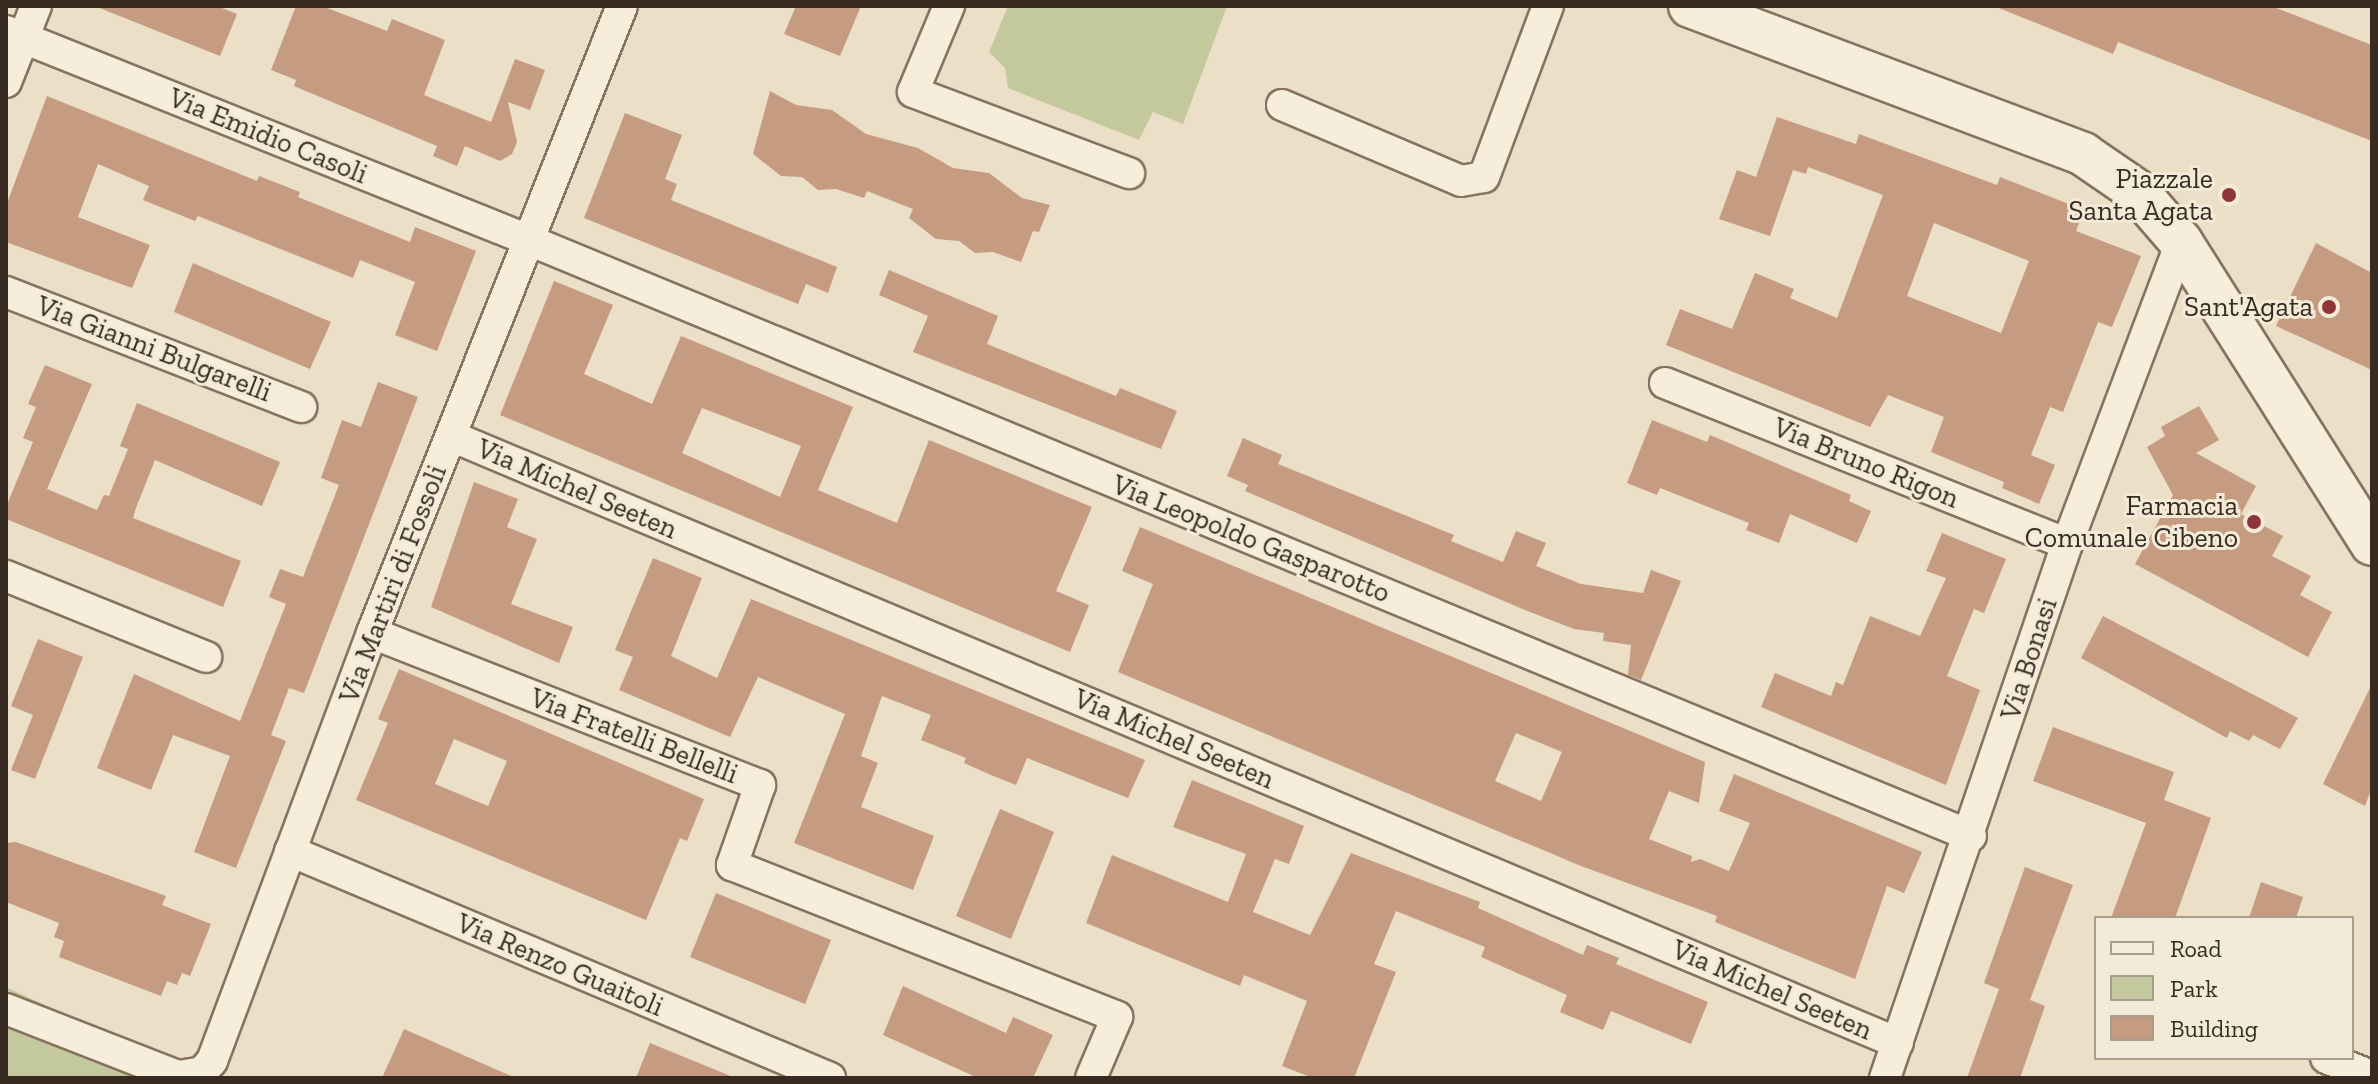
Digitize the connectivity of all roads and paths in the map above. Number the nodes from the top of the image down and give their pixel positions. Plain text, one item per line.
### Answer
1 (36, 6) edge
2 (622, 6) edge
3 (949, 6) edge
4 (1548, 6) edge
5 (1690, 6) edge
6 (14, 35) edge
7 (6, 82) edge
8 (1282, 105) dead end
9 (1129, 173) dead end
10 (531, 241) junction
11 (2181, 242) junction
12 (6, 292) edge
13 (1665, 383) dead end
14 (301, 407) dead end
15 (451, 436) junction
16 (2067, 544) junction
17 (2372, 544) edge
18 (6, 576) edge
19 (372, 633) junction
20 (206, 657) dead end
21 (1971, 836) junction
22 (290, 851) junction
23 (6, 1009) edge
24 (1898, 1043) junction
25 (2331, 1060) edge
26 (2372, 1076) edge
27 (830, 1078) edge
28 (1091, 1078) edge
29 (1885, 1078) edge

1 - 6 street
2 - 10 street, Via Martiri di Fossoli
3 - 9 street
4 - 8 street
5 - 11 main road
6 - 7 street
6 - 10 street, Via Emidio Casoli
10 - 15 street, Via Martiri di Fossoli
10 - 21 street, Via Leopoldo Gasparotto
11 - 16 street, Via Bonasi
11 - 17 main road
12 - 14 street, Via Gianni Bulgarelli
13 - 16 street, Via Bruno Rigon
15 - 19 street, Via Martiri di Fossoli
15 - 24 street, Via Michel Seeten
16 - 21 street, Via Bonasi
18 - 20 street
19 - 22 street, Via Martiri di Fossoli
19 - 28 street, Via Fratelli Bellelli
21 - 24 street, Via Bonasi
22 - 23 street, Via Martiri di Fossoli
22 - 27 street, Via Renzo Guaitoli
24 - 29 street, Via Bonasi
25 - 26 street

